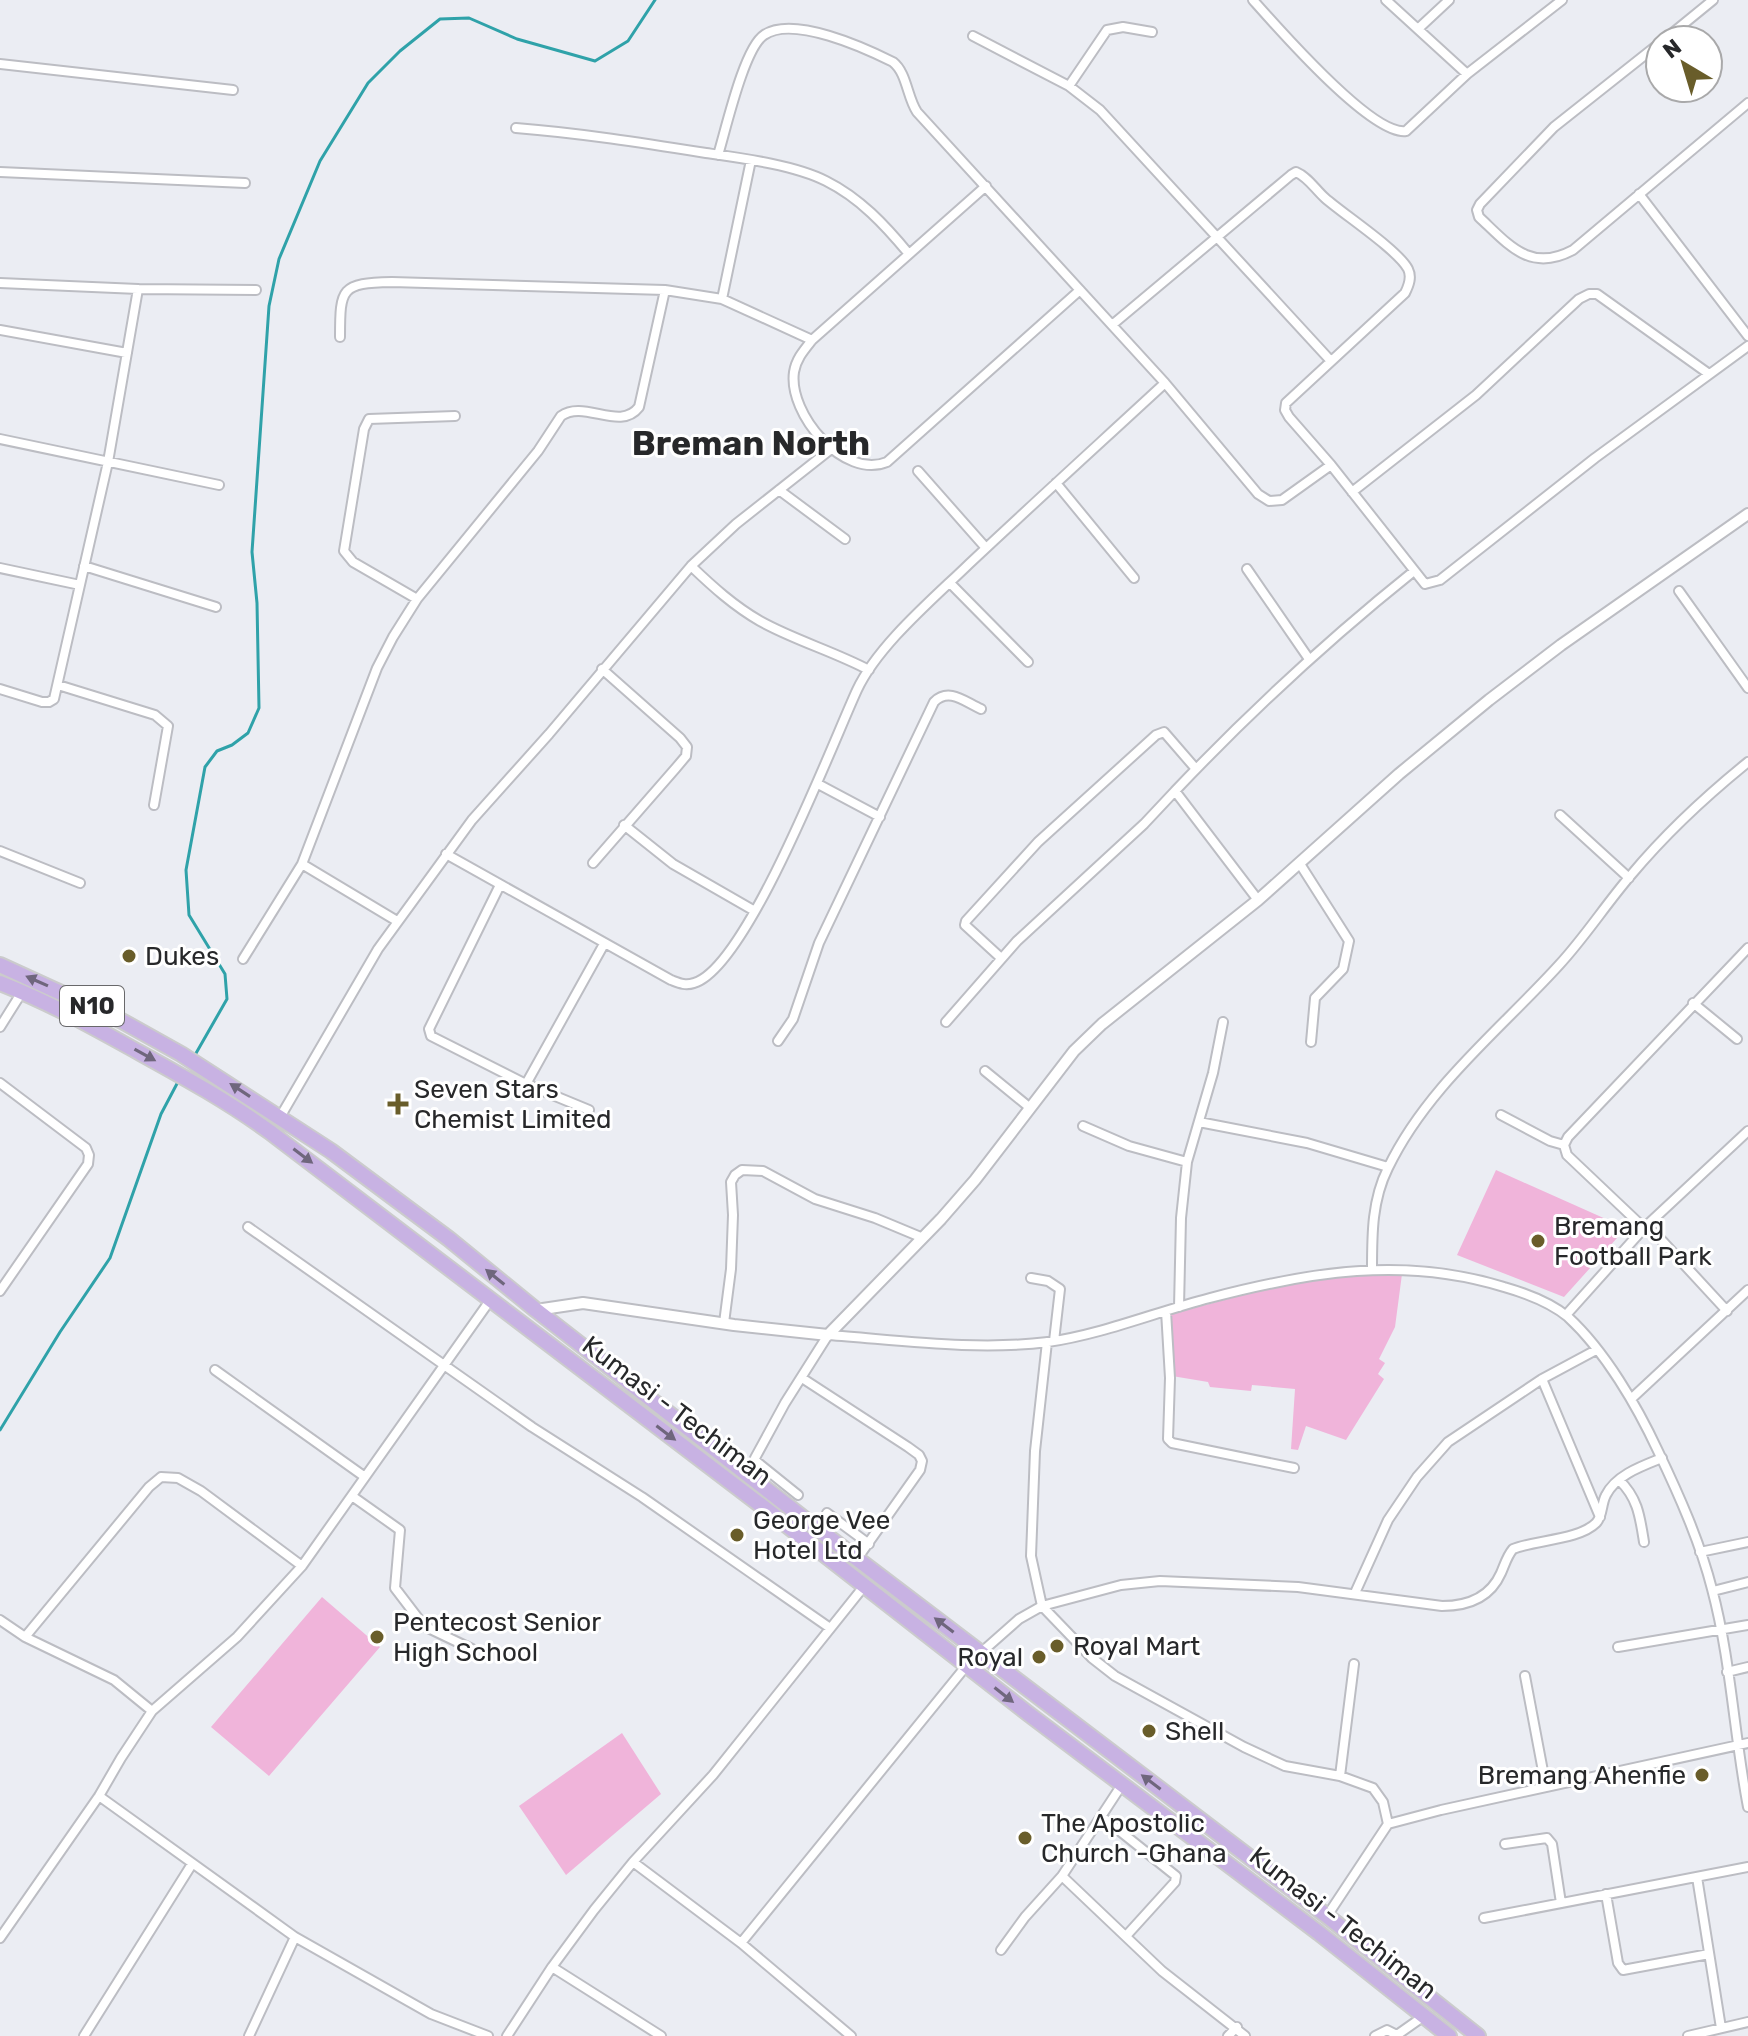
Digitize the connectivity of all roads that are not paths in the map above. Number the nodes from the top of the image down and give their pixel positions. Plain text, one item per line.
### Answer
1 (1253, 0) edge
2 (1386, 0) edge
3 (1449, 0) edge
4 (1562, 0) edge
5 (1713, 0) edge
6 (1684, 24) edge
7 (1419, 28) junction
8 (1152, 32) dead end
9 (973, 36) dead end
10 (1644, 55) edge
11 (0, 64) edge
12 (1467, 74) junction
13 (1069, 86) junction
14 (233, 90) dead end
15 (1748, 103) edge
16 (516, 128) dead end
17 (718, 155) junction
18 (751, 160) junction
19 (0, 172) edge
20 (245, 183) dead end
21 (986, 186) junction
22 (1639, 194) junction
23 (1217, 237) junction
24 (909, 254) junction
25 (0, 283) edge
26 (138, 289) junction
27 (256, 290) dead end
28 (665, 290) junction
29 (1080, 290) junction
30 (722, 299) junction
31 (1112, 325) junction
32 (0, 330) edge
33 (1748, 336) edge
34 (340, 337) dead end
35 (812, 340) junction
36 (1748, 346) edge
37 (127, 353) junction
38 (1330, 360) junction
39 (1709, 374) junction
40 (1165, 383) junction
41 (455, 416) dead end
42 (0, 439) edge
43 (831, 449) junction
44 (108, 462) junction
45 (1331, 465) junction
46 (918, 471) dead end
47 (1056, 483) junction
48 (219, 485) dead end
49 (779, 490) junction
50 (1352, 492) junction
51 (1748, 514) edge
52 (845, 539) dead end
53 (986, 548) junction
54 (84, 566) junction
55 (691, 566) junction
56 (0, 568) edge
57 (1247, 569) dead end
58 (1414, 571) junction
59 (1134, 578) dead end
60 (950, 583) junction
61 (80, 585) junction
62 (1679, 591) dead end
63 (417, 599) junction
64 (216, 607) dead end
65 (1309, 659) junction
66 (1028, 662) dead end
67 (602, 669) junction
68 (869, 670) junction
69 (58, 685) junction
70 (1748, 688) edge
71 (0, 689) edge
72 (981, 709) dead end
73 (1748, 762) edge
74 (1196, 769) junction
75 (818, 784) junction
76 (1175, 791) junction
77 (154, 805) dead end
78 (1560, 815) dead end
79 (880, 817) junction
80 (624, 825) junction
81 (0, 851) edge
82 (446, 854) junction
83 (593, 863) dead end
84 (302, 864) junction
85 (1300, 864) junction
86 (1629, 878) junction
87 (80, 883) dead end
88 (500, 885) junction
89 (1258, 900) junction
90 (753, 910) junction
91 (397, 921) junction
92 (604, 944) junction
93 (1748, 948) edge
94 (1001, 958) junction
95 (243, 959) dead end
96 (0, 965) edge
97 (0, 983) edge
98 (22, 992) junction
99 (1693, 1003) junction
100 (946, 1022) dead end
101 (1223, 1022) dead end
102 (0, 1027) edge
103 (1737, 1039) dead end
104 (778, 1041) dead end
105 (1311, 1042) dead end
106 (985, 1071) dead end
107 (0, 1083) edge
108 (526, 1084) junction
109 (1029, 1107) junction
110 (589, 1110) dead end
111 (1501, 1115) dead end
112 (281, 1117) junction
113 (1199, 1122) junction
114 (1083, 1126) dead end
115 (1748, 1131) edge
116 (270, 1132) junction
117 (1564, 1145) junction
118 (1187, 1162) junction
119 (1388, 1167) junction
120 (248, 1227) dead end
121 (1644, 1228) junction
122 (923, 1238) junction
123 (1372, 1269) junction
124 (1031, 1278) dead end
125 (1748, 1290) edge
126 (0, 1291) edge
127 (491, 1298) junction
128 (1179, 1307) junction
129 (536, 1310) junction
130 (1166, 1311) junction
131 (1727, 1311) junction
132 (1566, 1315) junction
133 (724, 1323) junction
134 (828, 1335) junction
135 (1050, 1341) junction
136 (1596, 1350) junction
137 (446, 1364) junction
138 (215, 1370) dead end
139 (802, 1378) junction
140 (1542, 1379) junction
141 (1631, 1399) junction
142 (1662, 1458) junction
143 (1294, 1468) dead end
144 (365, 1477) junction
145 (1619, 1480) junction
146 (798, 1495) dead end
147 (352, 1496) junction
148 (827, 1513) dead end
149 (1600, 1518) junction
150 (1644, 1542) dead end
151 (1748, 1542) edge
152 (869, 1544) junction
153 (1700, 1552) junction
154 (857, 1559) junction
155 (302, 1566) junction
156 (1748, 1582) edge
157 (865, 1585) junction
158 (1713, 1591) junction
159 (1355, 1593) junction
160 (1042, 1606) junction
161 (0, 1620) edge
162 (1748, 1625) edge
163 (830, 1628) junction
164 (1721, 1630) junction
165 (25, 1637) junction
166 (1618, 1647) dead end
167 (472, 1649) dead end
168 (980, 1652) junction
169 (1354, 1664) dead end
170 (967, 1665) junction
171 (1748, 1667) edge
172 (1727, 1672) junction
173 (1525, 1676) dead end
174 (152, 1711) junction
175 (1748, 1743) edge
176 (1737, 1745) junction
177 (1340, 1776) junction
178 (1123, 1783) junction
179 (1546, 1787) junction
180 (1746, 1787) edge
181 (99, 1796) junction
182 (1748, 1807) edge
183 (1101, 1816) junction
184 (1388, 1824) junction
185 (1505, 1844) dead end
186 (633, 1862) junction
187 (192, 1864) junction
188 (1748, 1867) edge
189 (1062, 1876) junction
190 (1697, 1877) junction
191 (1606, 1894) junction
192 (1561, 1903) junction
193 (1327, 1916) junction
194 (0, 1918) edge
195 (1484, 1918) dead end
196 (9, 1924) junction
197 (1126, 1936) junction
198 (295, 1937) junction
199 (0, 1938) edge
200 (741, 1943) junction
201 (1001, 1950) dead end
202 (1709, 1954) junction
203 (552, 1967) junction
204 (1424, 2016) junction
205 (1748, 2022) edge
206 (1237, 2027) junction
207 (1721, 2028) junction
208 (84, 2036) edge
209 (249, 2036) edge
210 (488, 2036) edge
211 (507, 2036) edge
212 (661, 2036) edge
213 (851, 2036) edge
214 (1228, 2036) edge
215 (1245, 2036) edge
216 (1375, 2036) edge
217 (1449, 2036) edge
218 (1478, 2036) edge
219 (1688, 2036) edge

1 - 12 street
2 - 7 street
3 - 7 street
4 - 12 street
5 - 6 street
7 - 12 street
8 - 13 street
9 - 13 street
10 - 22 street
11 - 14 street
13 - 23 street
15 - 22 street
16 - 17 street
17 - 18 street
17 - 21 street
18 - 24 street
18 - 30 street
19 - 20 street
21 - 24 street
21 - 29 street
22 - 33 street
23 - 31 street
23 - 38 street
23 - 38 street
24 - 35 street
25 - 26 street
26 - 27 street
26 - 37 street
28 - 30 street
28 - 34 street
28 - 63 street
29 - 31 street
29 - 43 street
30 - 35 street
31 - 40 street
32 - 37 street
35 - 43 street
36 - 39 street
37 - 44 street
38 - 45 street
39 - 50 street
39 - 58 street
40 - 45 street
40 - 47 street
41 - 63 street
42 - 44 street
43 - 49 street
44 - 48 street
44 - 54 street
45 - 50 street
46 - 53 street
47 - 53 street
47 - 59 street
49 - 52 street
49 - 55 street
50 - 58 street
51 - 85 street
53 - 60 street
54 - 61 street
54 - 64 street
55 - 67 street
55 - 68 street
56 - 61 street
57 - 65 street
58 - 65 street
60 - 66 street
60 - 68 street
61 - 69 street
62 - 70 street
63 - 84 street
65 - 74 street
67 - 80 street
67 - 82 street
68 - 75 street
69 - 71 street
69 - 77 street
72 - 79 street
73 - 86 street
74 - 76 street
74 - 94 street
75 - 79 street
75 - 90 street
76 - 89 street
76 - 94 street
78 - 86 street
79 - 104 street
80 - 83 street
80 - 90 street
81 - 87 street
82 - 88 street
82 - 91 street
84 - 91 street
84 - 95 street
85 - 89 street
85 - 105 street
86 - 119 street
88 - 92 street
88 - 108 street
89 - 109 street
90 - 92 street
91 - 112 street
92 - 108 street
93 - 99 street
94 - 100 street
112 -> 96 highway, N10
97 - 98 highway, Kumasi - Techiman / N10
98 - 102 street
98 -> 116 highway, Kumasi - Techiman / N10
99 - 103 street
99 - 117 street
101 - 113 street
106 - 109 street
107 - 126 street
108 - 110 street
109 - 122 street
111 - 117 street
112 - 116 street
129 -> 112 highway, N10
113 - 118 street
113 - 119 street
114 - 118 street
115 - 121 street
116 -> 127 highway, Kumasi - Techiman / N10
117 - 121 street
118 - 128 street
119 - 123 street
120 - 137 street
121 - 131 street
121 - 132 street
122 - 133 street
122 - 134 street
123 - 128 street
123 - 132 street
124 - 135 street
125 - 131 street
127 - 137 street
127 -> 157 highway, Kumasi - Techiman / N10
128 - 130 street
129 - 133 street
129 - 154 highway, N10
130 - 135 street
130 - 143 street
131 - 141 street
132 - 136 street
133 - 134 street
134 - 135 street
134 - 139 street
135 - 160 street
136 - 140 street
136 - 141 street
137 - 144 street
137 - 163 street
138 - 144 street
139 - 146 street
139 - 152 street
140 - 149 street
140 - 159 street
141 - 142 street
142 - 145 street
142 - 153 street
144 - 147 street
145 - 149 street
145 - 150 street
147 - 155 street
147 - 167 street
148 - 152 street
149 - 159 street
151 - 153 street
152 - 154 street
153 - 158 street
168 -> 154 highway, N10
155 - 165 street
155 - 174 street
156 - 158 street
157 - 163 street
157 - 170 highway, Kumasi - Techiman / N10
158 - 164 street
159 - 160 street
160 - 168 street
160 - 177 street
161 - 165 street
162 - 164 street
163 - 186 street
164 - 166 street
164 - 172 street
165 - 174 street
168 - 170 street
193 -> 168 highway, N10
169 - 177 street
170 -> 178 highway, Kumasi - Techiman / N10
170 - 200 street
171 - 172 street
172 - 176 street
173 - 179 street
174 - 181 street
175 - 176 street
176 - 179 street
176 - 180 street
177 - 184 street
178 - 183 street
178 - 204 highway, Kumasi - Techiman / N10
179 - 184 street
180 - 182 street
181 - 187 street
181 - 196 street
183 - 189 street
183 - 197 street
184 - 193 street
185 - 192 street
186 - 200 street
186 - 203 street
187 - 198 street
187 - 208 street
188 - 190 street
189 - 197 street
189 - 201 street
190 - 191 street
190 - 202 street
191 - 192 street
191 - 202 street
192 - 195 street
193 - 218 highway, N10
194 - 196 street
196 - 199 street
197 - 206 street
198 - 209 street
198 - 210 street
200 - 213 street
202 - 207 street
203 - 211 street
203 - 212 street
204 - 216 street
204 - 217 highway, Kumasi - Techiman / N10
205 - 207 street
206 - 214 street
206 - 215 street
207 - 219 street

